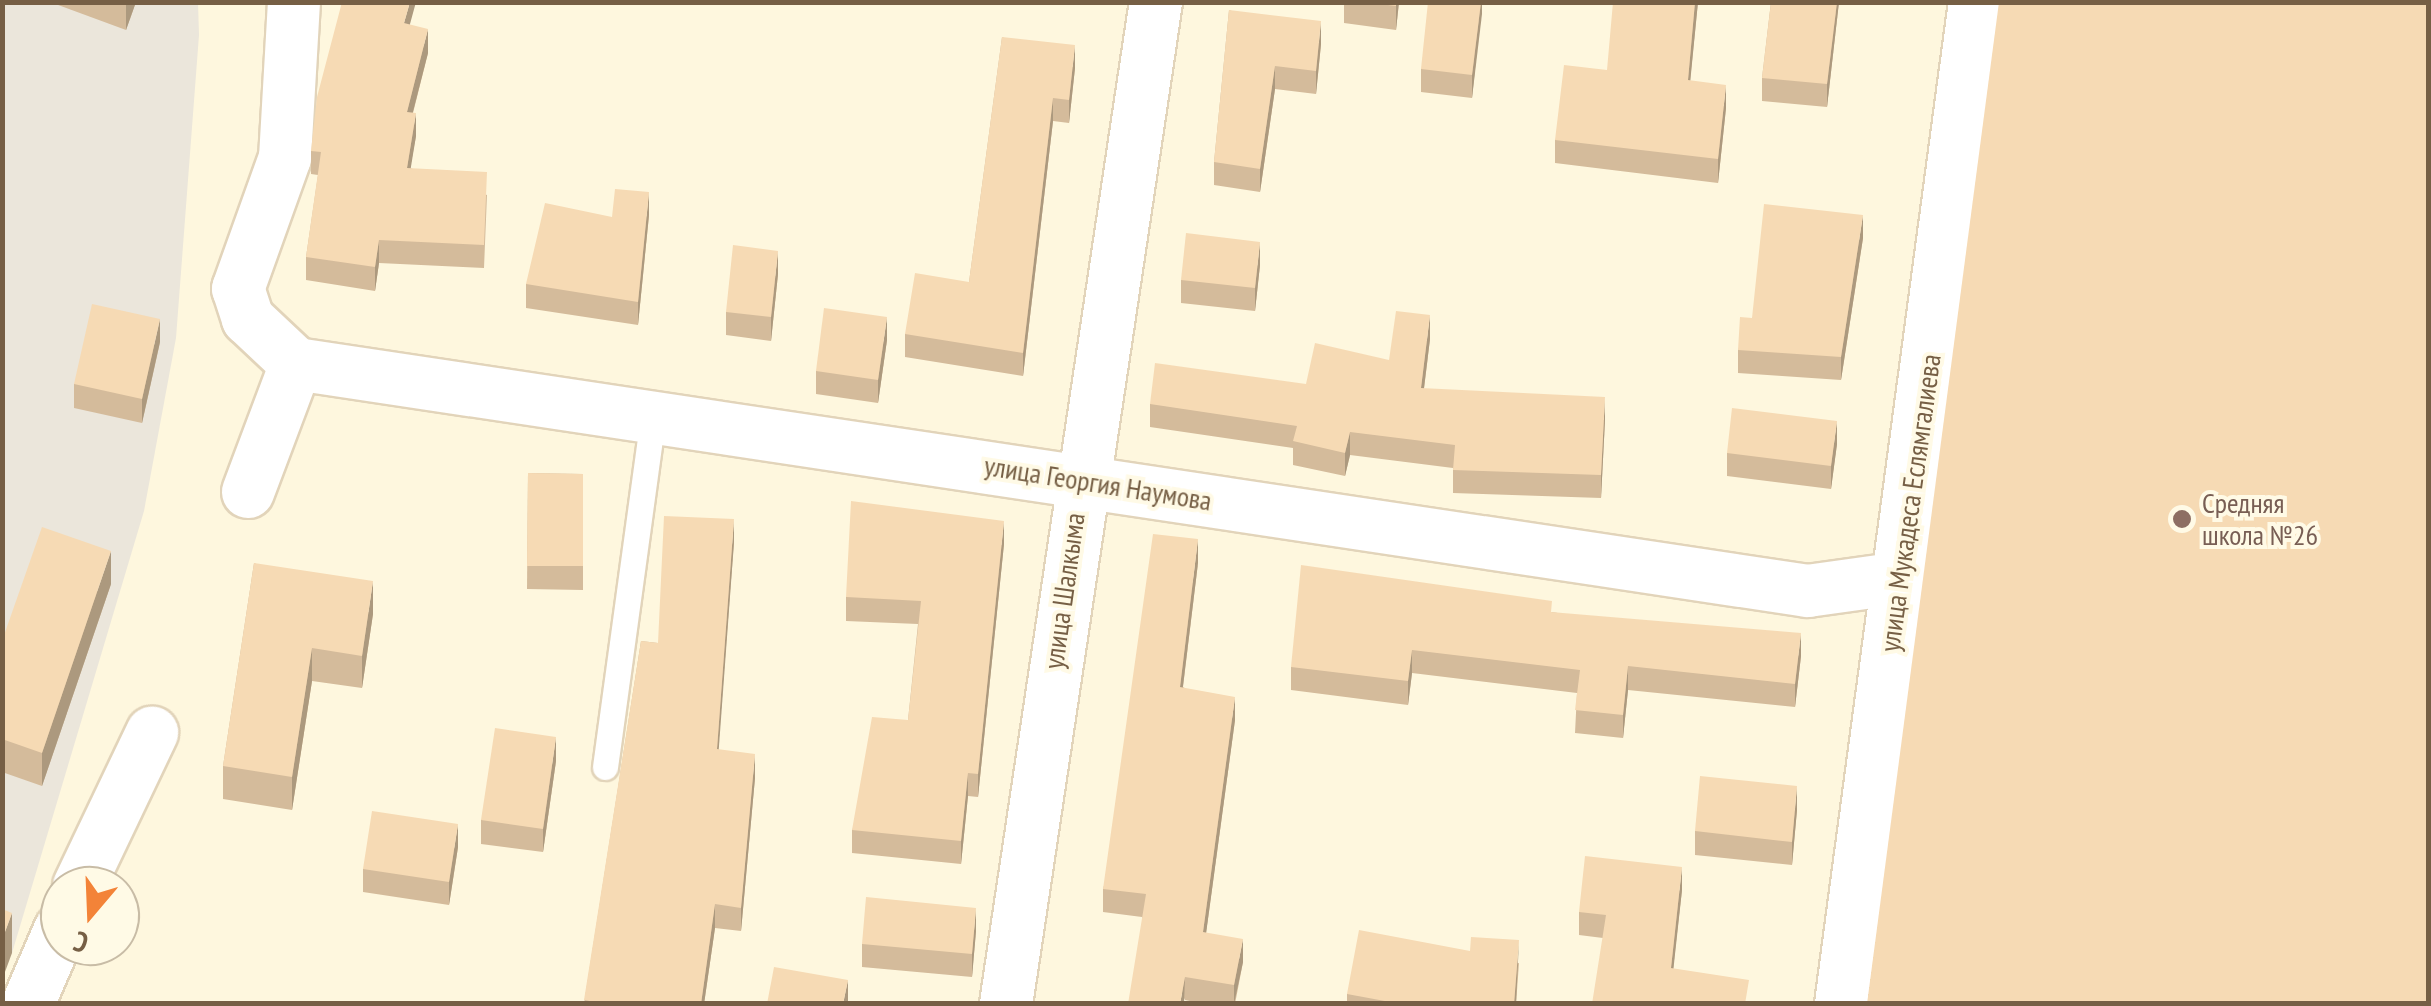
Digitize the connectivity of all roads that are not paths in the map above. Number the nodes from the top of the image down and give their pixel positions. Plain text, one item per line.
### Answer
1 (294, 2) edge
2 (1156, 2) edge
3 (1976, 2) edge
4 (296, 364) junction
5 (653, 416) junction
6 (1080, 480) junction
7 (248, 492) dead end
8 (1900, 578) junction
9 (152, 733) dead end
10 (605, 767) dead end
11 (89, 866) edge
12 (48, 966) edge
13 (36, 1002) edge
14 (1006, 1004) edge
15 (1841, 1004) edge

1 - 4 street
2 - 6 street, улица Шалкыма
3 - 8 street, улица Мукадеса Еслямгалиева
4 - 5 street, улица Георгия Наумова
4 - 7 street
5 - 6 street, улица Георгия Наумова
5 - 10 lane
6 - 8 street, улица Георгия Наумова
6 - 14 street, улица Шалкыма
8 - 15 street, улица Мукадеса Еслямгалиева
9 - 11 street
12 - 13 street

